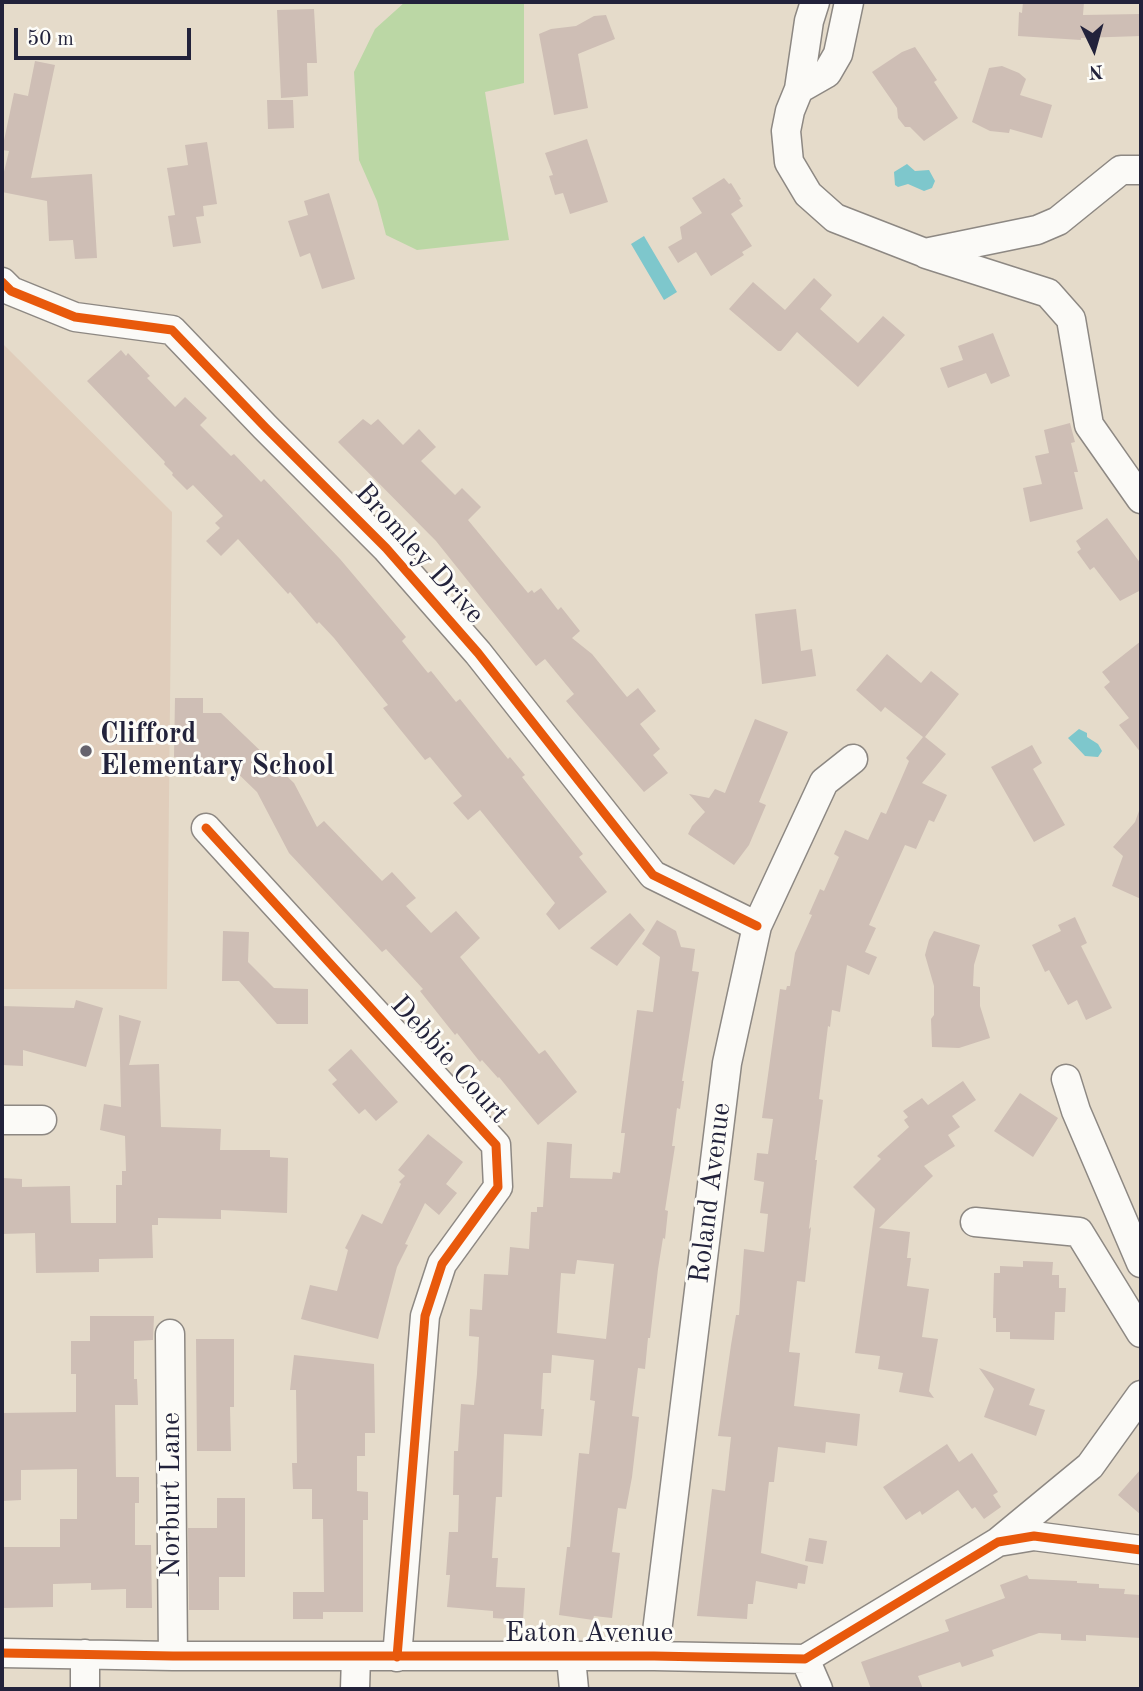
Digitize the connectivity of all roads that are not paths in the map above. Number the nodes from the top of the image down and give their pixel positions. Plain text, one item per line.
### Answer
1 (815, 2) edge
2 (849, 2) edge
3 (799, 89) junction
4 (1141, 170) edge
5 (925, 253) junction
6 (2, 282) edge
7 (1141, 499) edge
8 (853, 759) dead end
9 (206, 828) dead end
10 (757, 926) junction
11 (1066, 1079) dead end
12 (2, 1120) edge
13 (42, 1120) dead end
14 (975, 1222) dead end
15 (1141, 1263) edge
16 (1141, 1333) edge
17 (170, 1334) dead end
18 (1141, 1395) edge
19 (998, 1542) junction
20 (1141, 1550) edge
21 (2, 1653) edge
22 (85, 1654) junction
23 (173, 1656) junction
24 (654, 1656) junction
25 (356, 1657) junction
26 (397, 1657) junction
27 (571, 1658) junction
28 (805, 1659) junction
29 (85, 1689) edge
30 (355, 1689) edge
31 (574, 1689) edge
32 (818, 1689) edge

1 - 3 street
2 - 3 street
3 - 5 street
4 - 5 street
5 - 7 street
6 - 10 street, Bromley Drive
8 - 10 street, Roland Avenue
9 - 26 street, Debbie Court
10 - 24 street, Roland Avenue
11 - 15 street
12 - 13 street
14 - 16 street
17 - 23 street, Norburt Lane
18 - 19 street
19 - 20 street
19 - 28 street
21 - 22 street, Eaton Avenue
22 - 23 street, Eaton Avenue
22 - 29 street
23 - 25 street, Eaton Avenue
24 - 27 street, Eaton Avenue
24 - 28 street, Eaton Avenue
25 - 26 street, Eaton Avenue
25 - 30 street
26 - 27 street, Eaton Avenue
27 - 31 street
28 - 32 street

